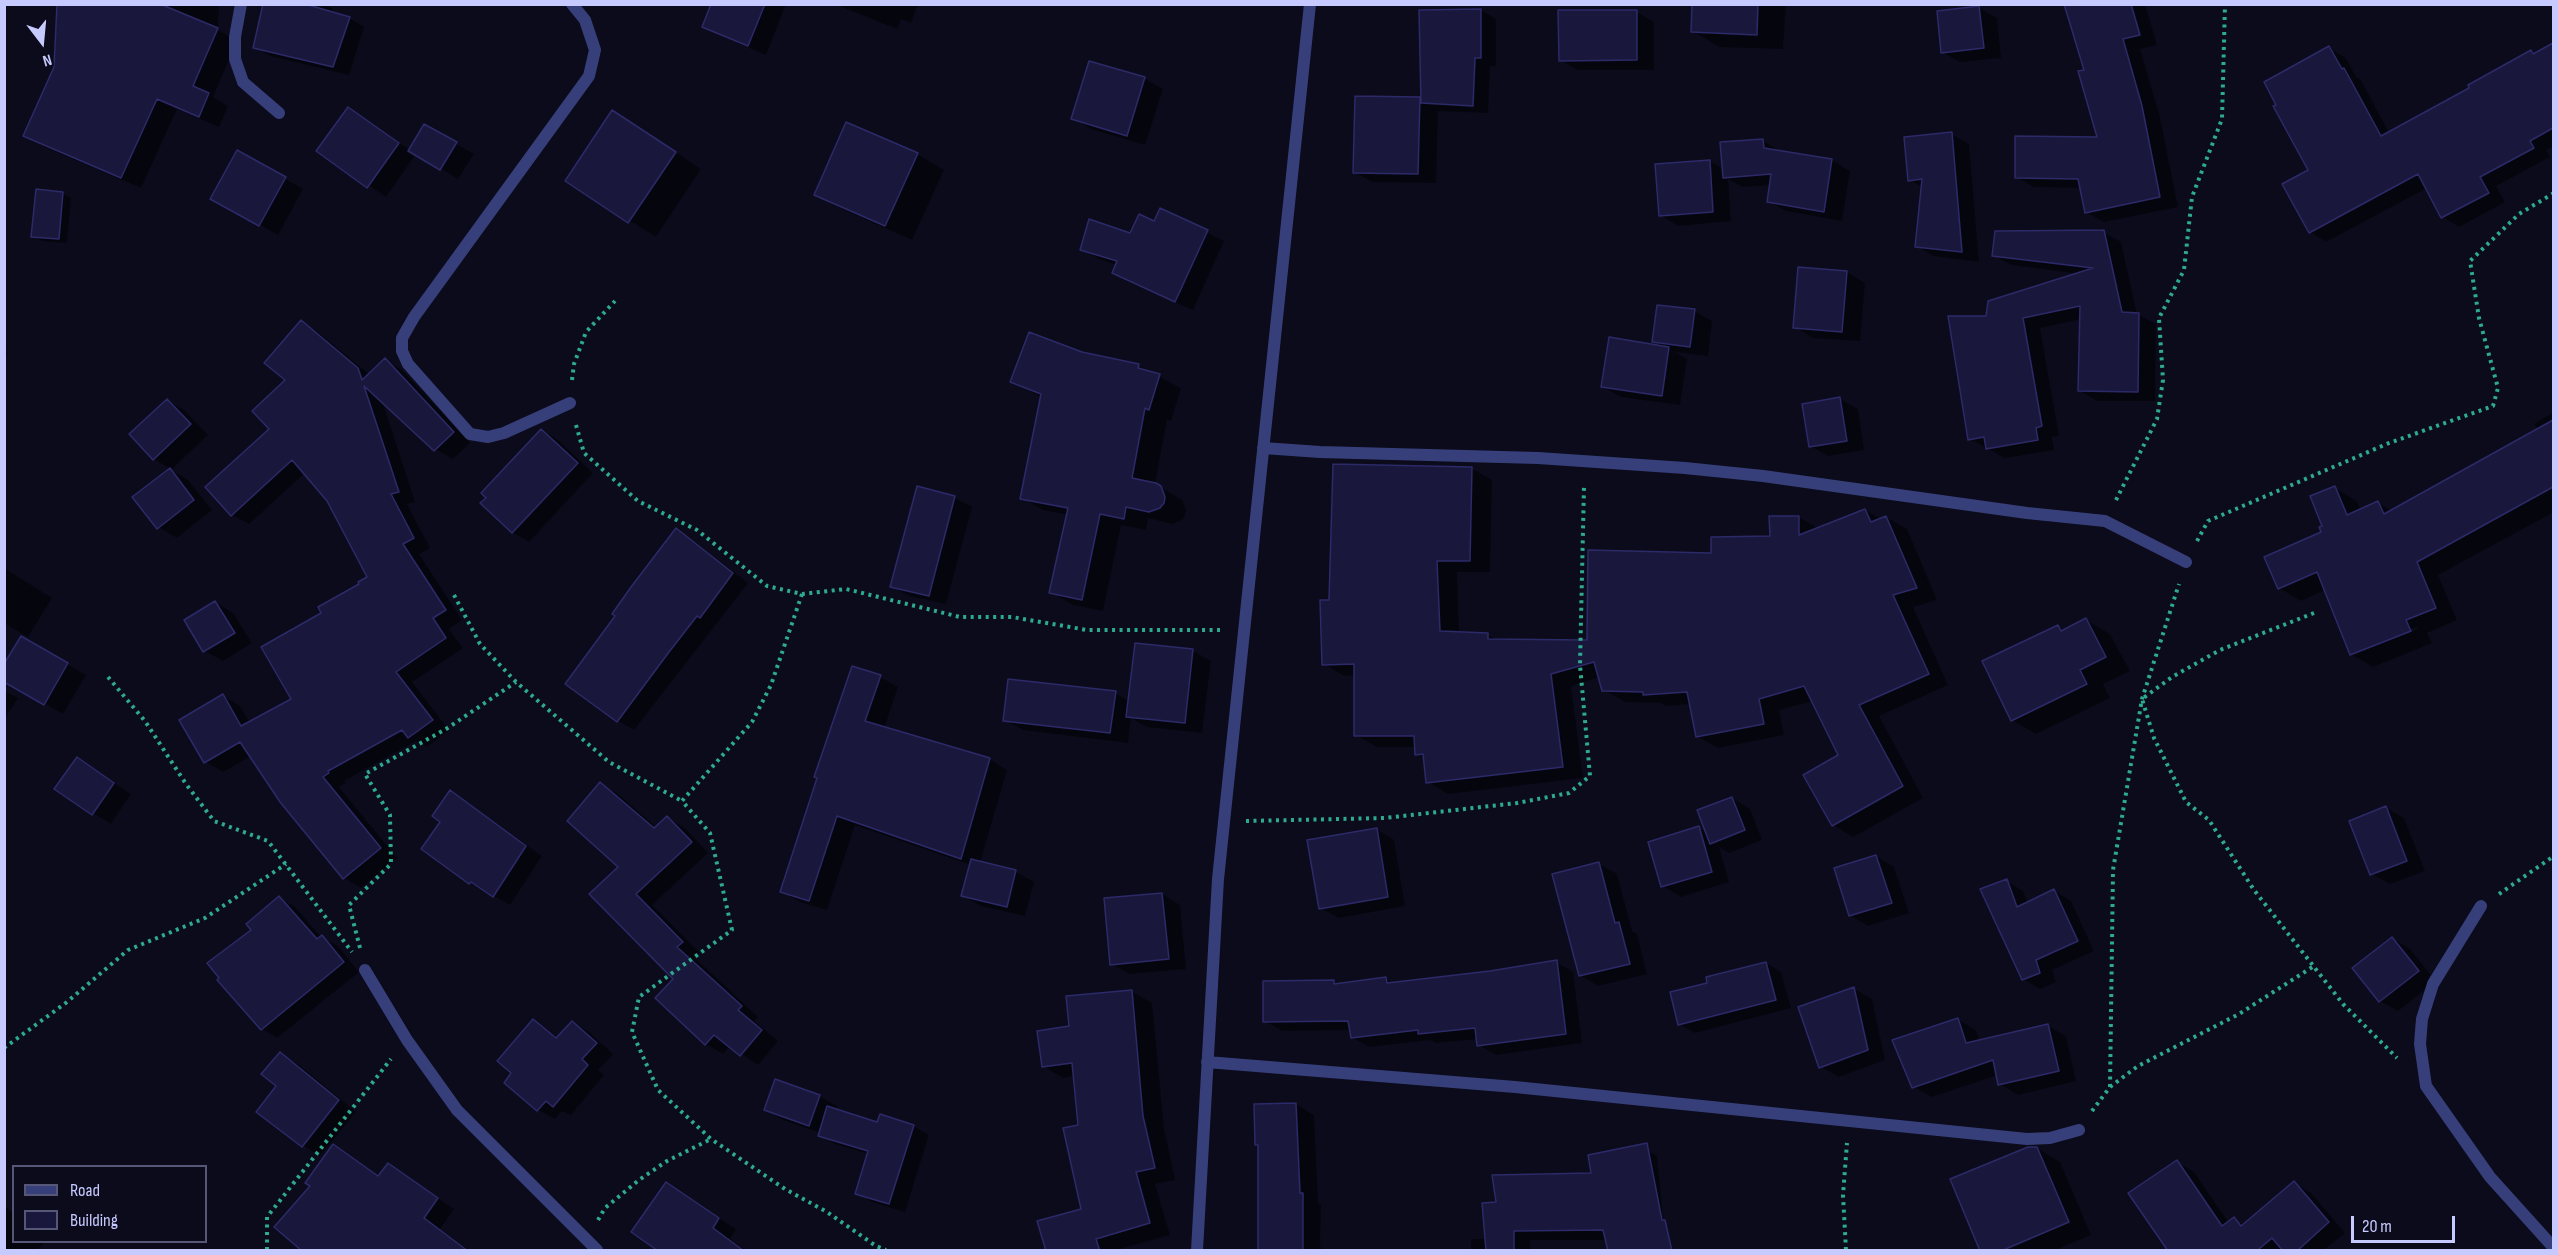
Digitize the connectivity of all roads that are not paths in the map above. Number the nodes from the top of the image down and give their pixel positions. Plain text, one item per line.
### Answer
1 (241, 4) edge
2 (572, 4) edge
3 (1310, 4) edge
4 (279, 113) dead end
5 (570, 403) road end
6 (1263, 448) junction
7 (2186, 562) road end
8 (2481, 906) road end
9 (365, 970) road end
10 (1207, 1062) junction
11 (2079, 1130) road end
12 (2553, 1248) edge
13 (597, 1251) edge
14 (1197, 1251) edge

1 - 4 street
2 - 5 street
3 - 6 street
6 - 7 street
6 - 10 street
8 - 12 street
9 - 13 street
10 - 11 street
10 - 14 street

